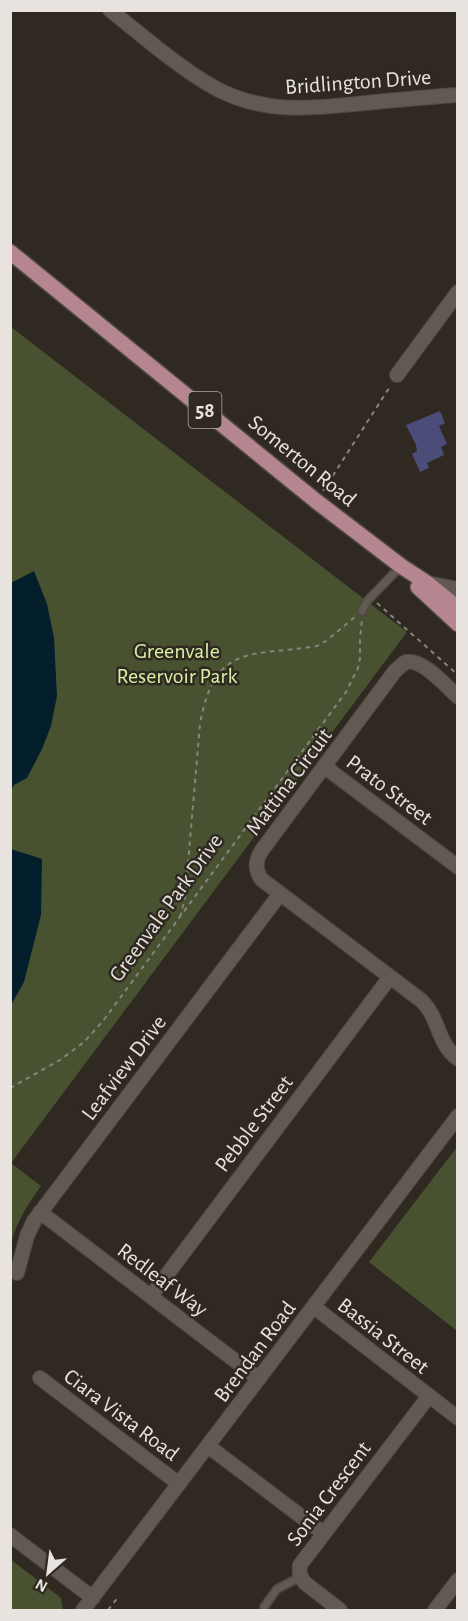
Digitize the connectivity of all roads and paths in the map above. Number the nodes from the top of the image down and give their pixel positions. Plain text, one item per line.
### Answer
1 (110, 10) edge
2 (458, 94) edge
3 (10, 252) edge
4 (458, 292) edge
5 (397, 375) joint
6 (316, 501) junction
7 (401, 566) junction
8 (428, 583) junction
9 (458, 589) edge
10 (371, 597) junction
11 (458, 608) edge
12 (362, 611) junction
13 (458, 624) edge
14 (458, 675) edge
15 (458, 697) edge
16 (325, 767) junction
17 (458, 867) edge
18 (280, 894) junction
19 (179, 920) junction
20 (390, 976) junction
21 (458, 1059) edge
22 (10, 1088) edge
23 (458, 1116) edge
24 (40, 1212) junction
25 (17, 1273) dead end
26 (151, 1296) junction
27 (314, 1307) junction
28 (40, 1378) dead end
29 (259, 1379) junction
30 (429, 1396) junction
31 (458, 1418) edge
32 (208, 1446) junction
33 (179, 1484) junction
34 (323, 1533) junction
35 (10, 1535) edge
36 (300, 1577) junction
37 (458, 1580) edge
38 (119, 1596) dead end
39 (93, 1598) junction
40 (264, 1607) dead end
41 (83, 1611) edge
42 (108, 1611) edge
43 (340, 1611) edge
44 (435, 1611) edge

1 - 2 street, Bridlington Drive
3 - 6 main road, Somerton Road / 58
4 - 5 street
5 - 6 path
6 - 7 main road, Somerton Road / 58
7 - 8 main road, Somerton Road / 58
7 - 10 lane
7 - 13 main road, Somerton Road
8 - 9 street, Somerton Road
8 - 11 main road, Somerton Road / 58
10 - 12 lane
10 - 14 path
12 - 19 path, Greenvale Park Drive
12 - 19 path
15 - 16 street, Mattina Circuit
16 - 17 street, Prato Street
16 - 18 street, Mattina Circuit
18 - 20 street, Mattina Circuit
18 - 24 street, Leafview Drive
19 - 22 path, Greenvale Park Drive
20 - 21 street, Mattina Circuit
20 - 26 street, Pebble Street
23 - 27 street, Brendan Road
24 - 25 street, Leafview Drive
24 - 26 street, Redleaf Way
26 - 29 street, Redleaf Way
27 - 29 street, Brendan Road
27 - 30 street, Bassia Street
28 - 33 street, Ciara Vista Road
29 - 32 street, Brendan Road
30 - 31 street, Bassia Street
30 - 34 street, Sonia Crescent
32 - 33 street, Brendan Road
32 - 34 street
33 - 39 street, Brendan Road
34 - 36 street, Sonia Crescent
35 - 39 street
36 - 40 lane
36 - 43 street, Sonia Crescent
37 - 44 street
38 - 42 path
39 - 41 street, Brendan Road

